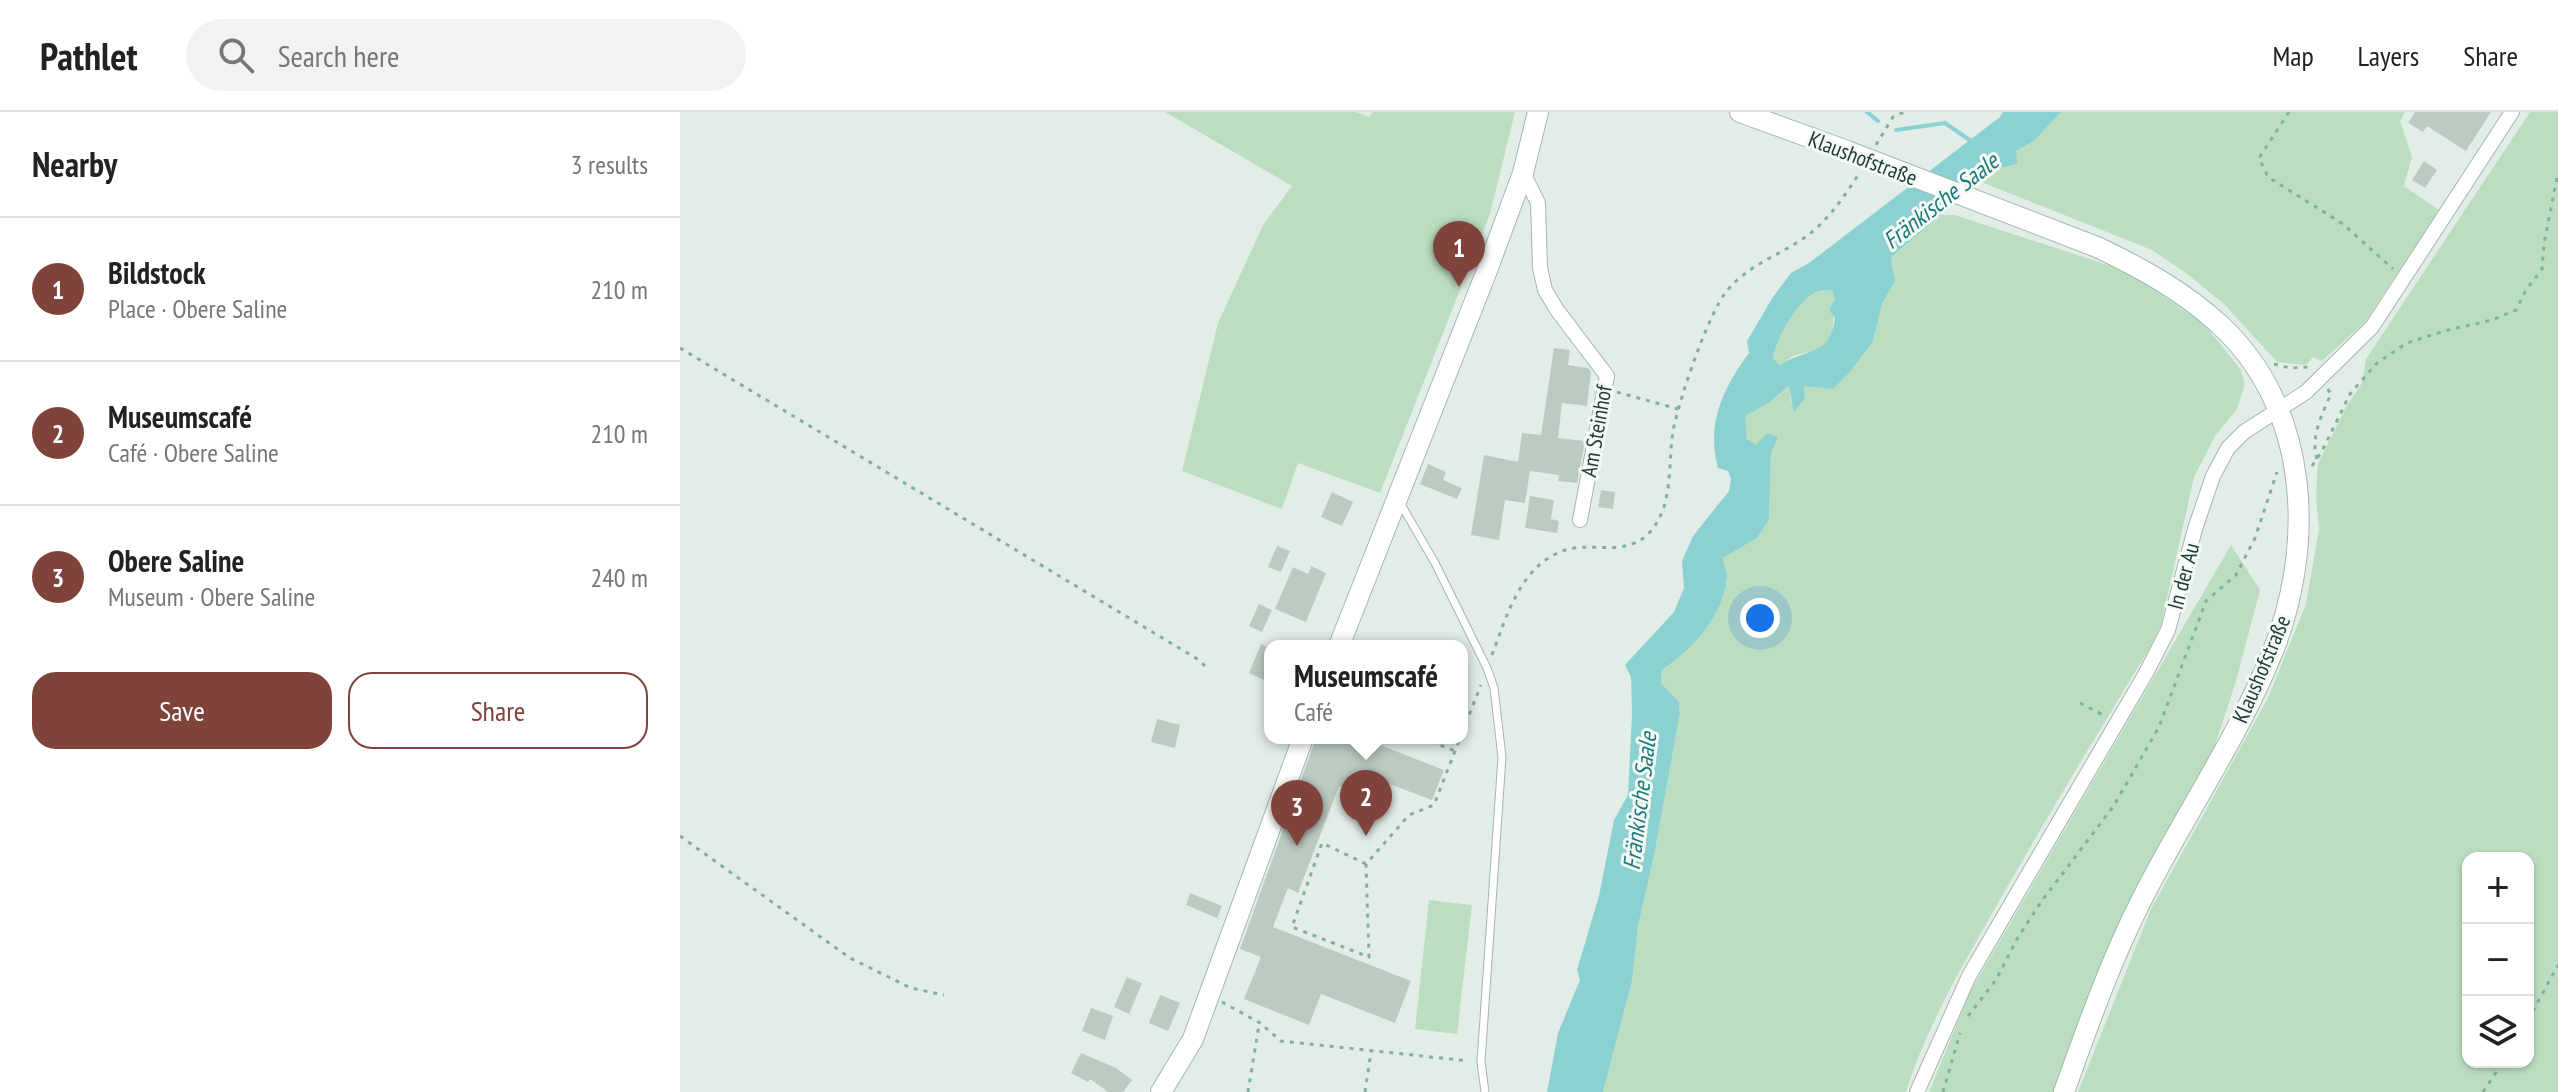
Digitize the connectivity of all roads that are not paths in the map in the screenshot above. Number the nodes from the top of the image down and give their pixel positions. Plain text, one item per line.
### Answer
1 (1538, 112) edge
2 (1740, 112) edge
3 (2512, 112) edge
4 (1523, 173) junction
5 (2278, 411) junction
6 (1398, 499) junction
7 (1580, 520) dead end
8 (1341, 640) edge
9 (1301, 744) edge
10 (1161, 1092) edge
11 (1485, 1092) edge
12 (1917, 1092) edge
13 (2064, 1092) edge

1 - 4 main road
2 - 5 main road, Klaushofstraße, bridge
3 - 5 street, In der Au
4 - 6 main road
4 - 7 street, Am Steinhof
5 - 12 street, In der Au
5 - 13 main road, Klaushofstraße
6 - 8 main road
6 - 11 lane
9 - 10 main road

